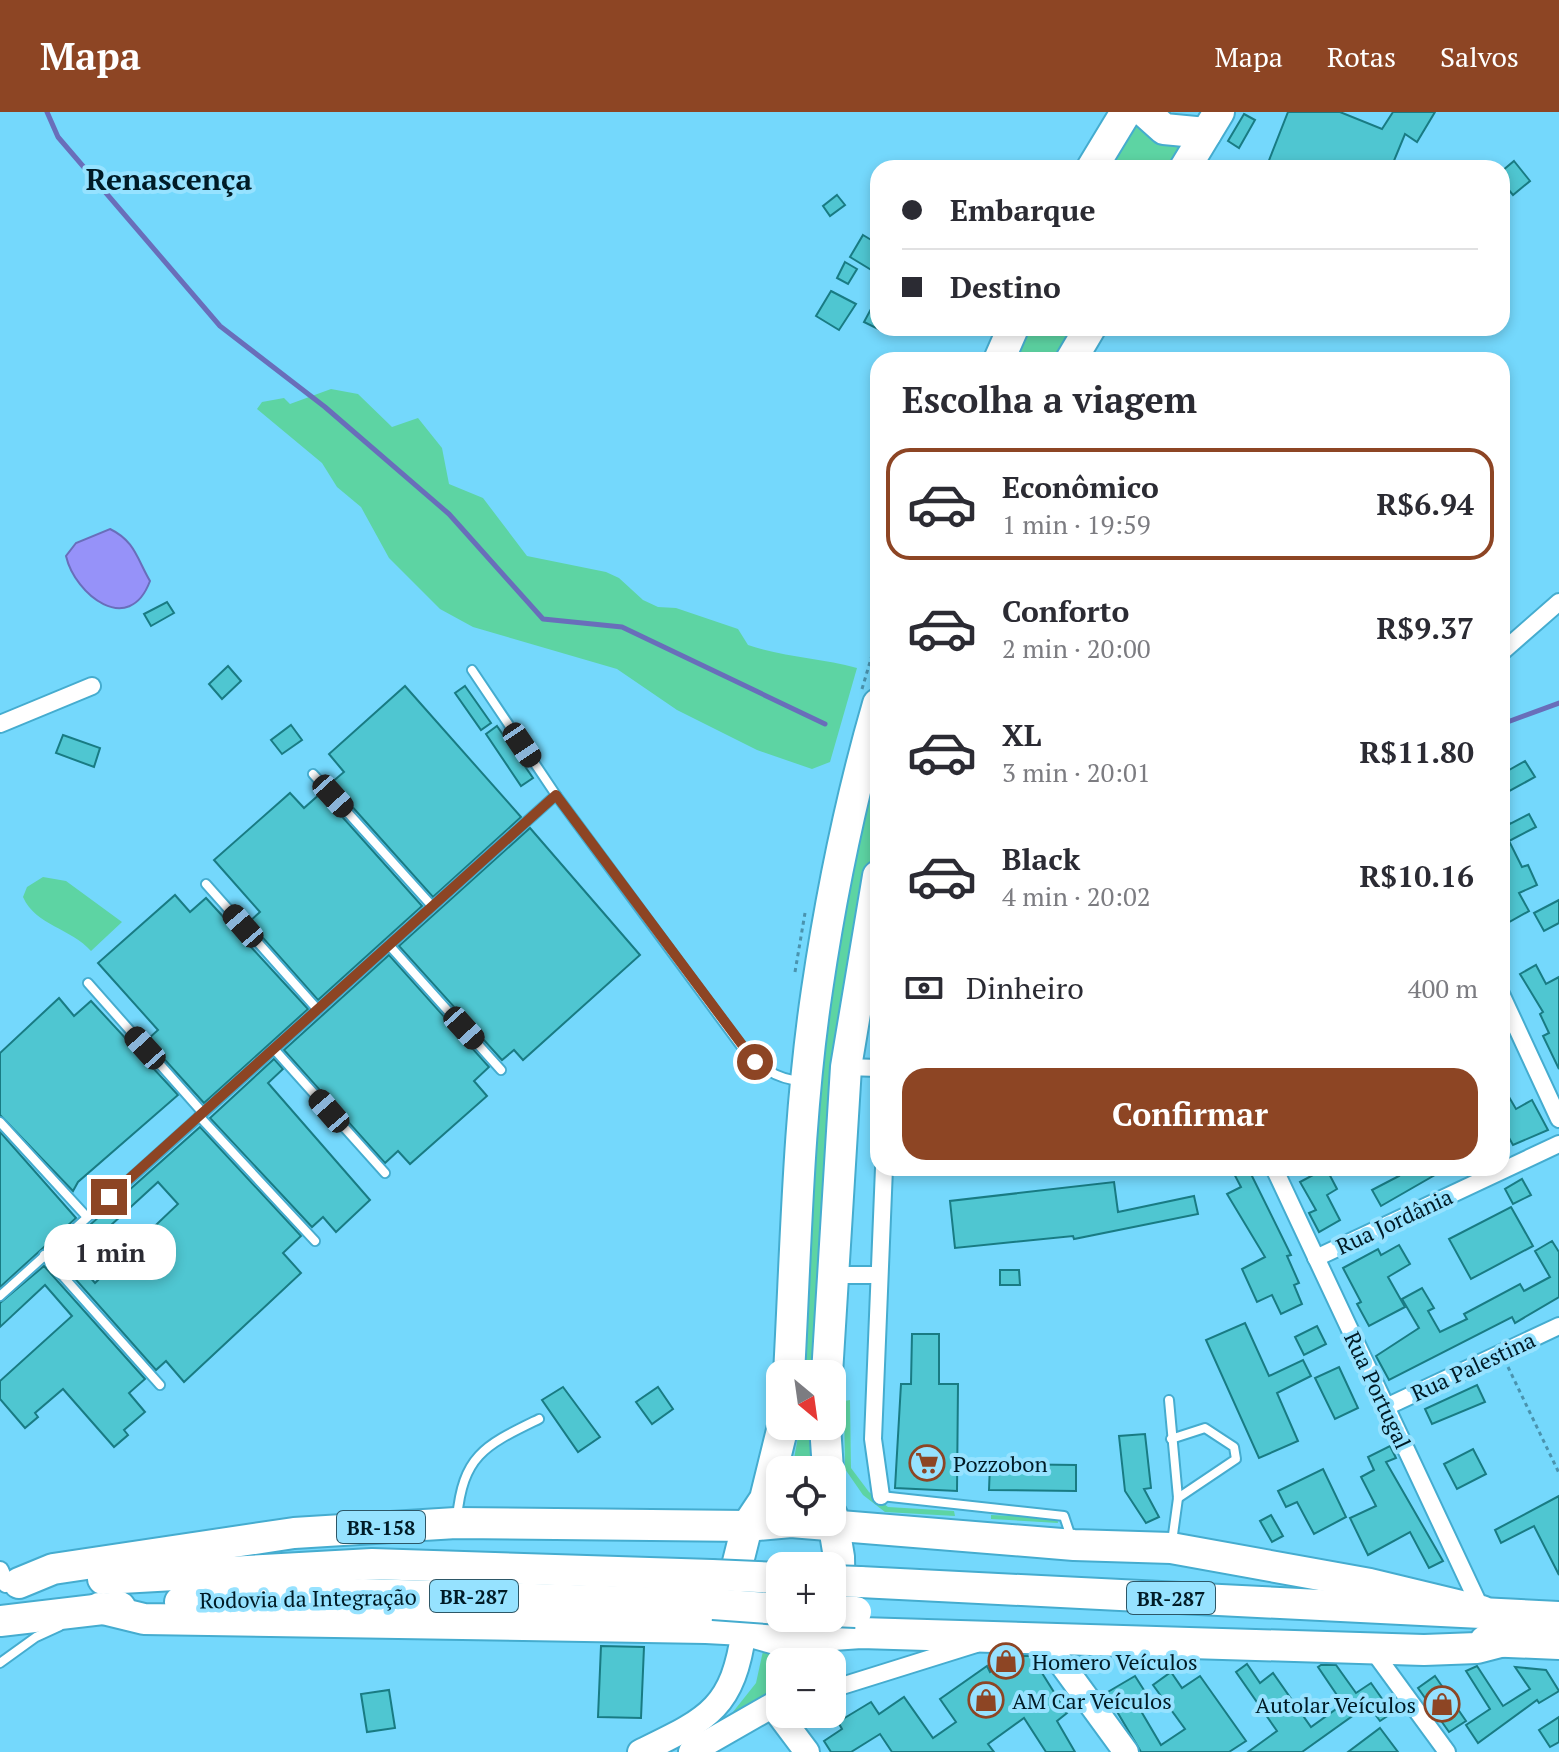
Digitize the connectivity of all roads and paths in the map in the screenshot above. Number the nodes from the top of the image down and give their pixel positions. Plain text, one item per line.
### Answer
1 (1126, 112) edge
2 (1145, 112) edge
3 (1212, 122) edge
4 (1097, 160) edge
5 (1190, 160) edge
6 (1559, 602) edge
7 (1510, 645) edge
8 (472, 670) dead end
9 (92, 686) dead end
10 (0, 724) edge
11 (870, 737) edge
12 (313, 774) dead end
13 (556, 795) junction
14 (206, 884) dead end
15 (432, 906) junction
16 (870, 939) edge
17 (389, 945) junction
18 (88, 983) dead end
19 (318, 1010) junction
20 (1510, 1013) edge
21 (274, 1049) junction
22 (846, 1067) junction
23 (870, 1068) edge
24 (501, 1070) dead end
25 (807, 1082) junction
26 (201, 1114) junction
27 (1559, 1119) edge
28 (0, 1122) edge
29 (1559, 1144) edge
30 (1510, 1167) edge
31 (385, 1173) dead end
32 (884, 1176) edge
33 (1278, 1176) edge
34 (1491, 1176) edge
35 (87, 1217) junction
36 (315, 1241) dead end
37 (44, 1255) junction
38 (1316, 1258) junction
39 (831, 1275) junction
40 (878, 1275) junction
41 (0, 1296) edge
42 (1559, 1326) edge
43 (1501, 1353) junction
44 (790, 1360) edge
45 (828, 1360) edge
46 (160, 1385) dead end
47 (1169, 1400) dead end
48 (1386, 1407) junction
49 (539, 1419) dead end
50 (1171, 1439) junction
51 (780, 1440) edge
52 (1559, 1473) edge
53 (881, 1496) joint
54 (1178, 1498) junction
55 (975, 1507) junction
56 (846, 1522) edge
57 (456, 1523) junction
58 (766, 1524) edge
59 (747, 1526) junction
60 (974, 1537) junction
61 (1074, 1545) junction
62 (1171, 1548) junction
63 (6, 1580) edge
64 (766, 1581) edge
65 (846, 1581) edge
66 (713, 1590) junction
67 (766, 1605) edge
68 (99, 1608) junction
69 (1482, 1611) junction
70 (1559, 1617) edge
71 (0, 1621) edge
72 (744, 1630) junction
73 (846, 1630) edge
74 (846, 1631) edge
75 (821, 1632) edge
76 (997, 1637) junction
77 (1042, 1637) junction
78 (1504, 1641) junction
79 (1559, 1644) edge
80 (1371, 1648) junction
81 (0, 1663) edge
82 (846, 1685) edge
83 (766, 1711) edge
84 (792, 1728) edge
85 (640, 1752) edge
86 (691, 1752) edge
87 (807, 1752) edge
88 (1126, 1752) edge
89 (1447, 1752) edge

1 - 4 highway
2 - 3 highway
3 - 5 highway
6 - 7 street
8 - 13 lane
9 - 10 street
11 - 25 highway
12 - 15 lane
13 - 15 lane
13 - 25 lane
14 - 19 lane
15 - 17 lane
16 - 22 highway
17 - 19 lane
17 - 24 lane
18 - 26 lane
19 - 21 lane
20 - 27 street
21 - 26 lane
21 - 31 lane
22 - 23 street
22 - 39 highway
25 - 44 highway
26 - 35 lane
26 - 36 lane
28 - 35 lane
29 - 30 street, Rua Jordânia
32 - 40 street
33 - 38 street, Rua Portugal
34 - 38 street, Rua Jordânia
35 - 37 lane
37 - 41 lane
37 - 46 lane
38 - 48 street, Rua Portugal
39 - 40 street
39 - 45 highway
40 - 53 street
42 - 43 street, Rua Palestina
43 - 48 street, Rua Palestina
43 - 52 path
47 - 50 lane
48 - 69 street, Rua Portugal
49 - 57 lane
50 - 54 lane
50 - 54 lane
51 - 59 highway
53 - 55 lane
54 - 62 lane
55 - 60 lane
55 - 61 lane
56 - 60 highway, BR-287
57 - 59 highway, BR-158
57 - 63 highway, BR-158
58 - 59 highway, BR-287
59 - 72 highway
60 - 61 highway, BR-287
61 - 62 highway, BR-287
62 - 69 highway, BR-287
63 - 66 highway, Rodovia da Integração / BR-287
64 - 66 highway, BR-287, bridge
65 - 69 highway, BR-287
66 - 67 highway, BR-287, bridge
66 - 68 highway, Rodovia da Integração / BR-287
68 - 71 highway, Rodovia da Integração
68 - 72 highway
68 - 81 lane
69 - 70 highway, BR-287
72 - 75 highway
72 - 85 main road
73 - 78 highway, BR-287
74 - 76 highway, BR-287
76 - 77 highway, BR-287
76 - 82 street
77 - 80 highway, BR-287
77 - 88 main road
78 - 79 highway, BR-287
78 - 80 highway, BR-287
80 - 89 street
83 - 86 main road
84 - 87 main road

